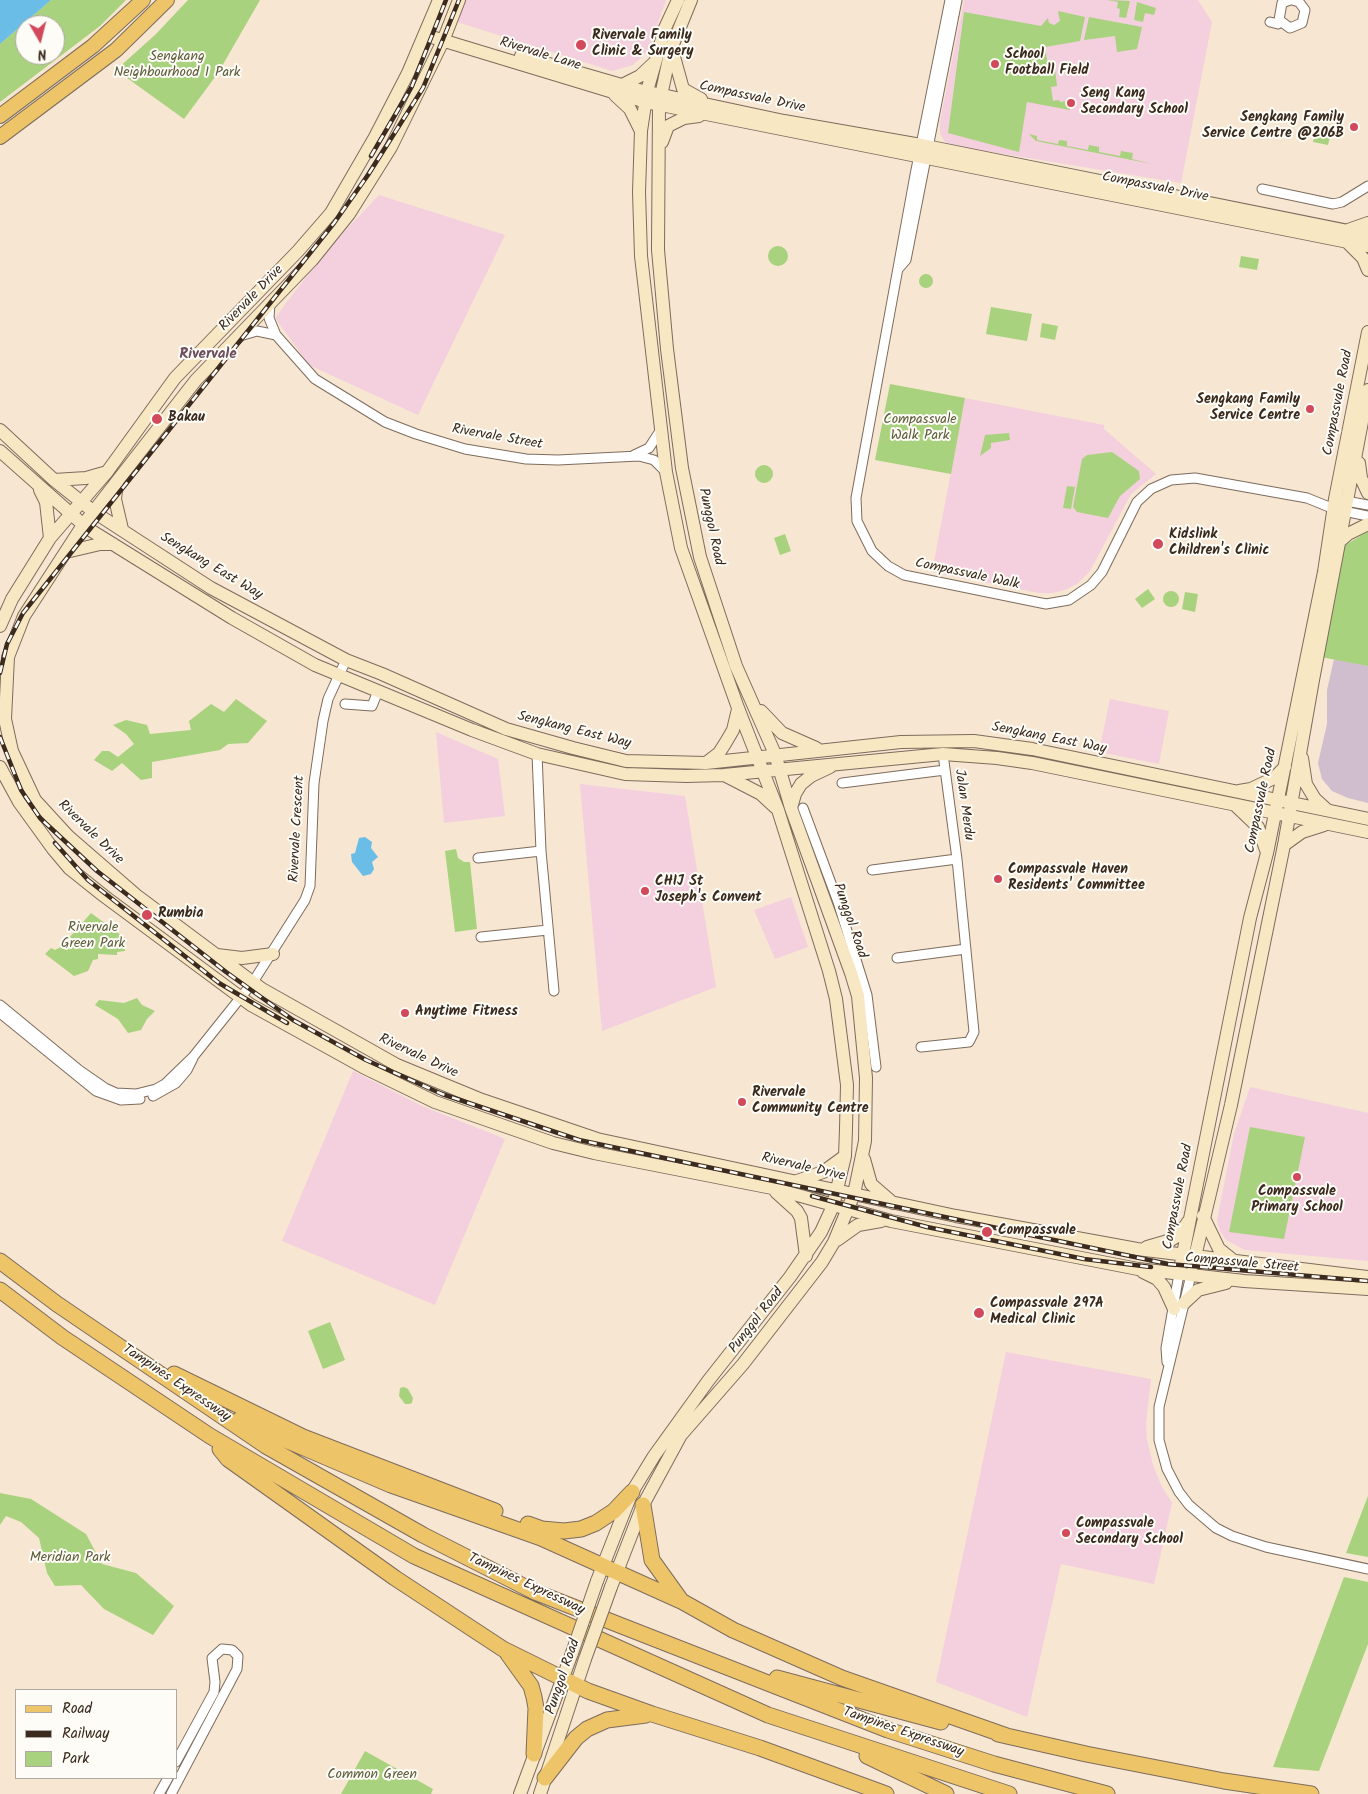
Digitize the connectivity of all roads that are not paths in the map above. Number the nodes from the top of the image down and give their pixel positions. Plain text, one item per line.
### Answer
1 (143, 0) edge
2 (167, 0) edge
3 (439, 0) edge
4 (459, 0) edge
5 (678, 0) edge
6 (691, 0) edge
7 (950, 0) edge
8 (957, 0) edge
9 (427, 30) junction
10 (445, 37) junction
11 (672, 49) junction
12 (657, 60) junction
13 (618, 89) junction
14 (646, 97) junction
15 (660, 99) junction
16 (705, 109) junction
17 (0, 116) edge
18 (641, 131) junction
19 (927, 131) junction
20 (0, 137) edge
21 (923, 152) junction
22 (658, 159) junction
23 (1368, 186) edge
24 (1262, 189) dead end
25 (1368, 223) edge
26 (1368, 235) edge
27 (1346, 236) junction
28 (1368, 246) edge
29 (1368, 270) edge
30 (270, 303) junction
31 (1368, 332) edge
32 (276, 335) junction
33 (236, 337) junction
34 (1368, 390) edge
35 (0, 430) edge
36 (660, 431) junction
37 (0, 451) edge
38 (1357, 451) junction
39 (630, 456) junction
40 (107, 472) junction
41 (666, 472) junction
42 (54, 480) junction
43 (117, 483) junction
44 (37, 486) junction
45 (1368, 493) edge
46 (81, 501) junction
47 (1340, 505) junction
48 (1368, 506) edge
49 (94, 512) junction
50 (70, 514) junction
51 (1368, 516) edge
52 (1368, 524) edge
53 (83, 525) junction
54 (122, 529) junction
55 (50, 538) junction
56 (1340, 541) junction
57 (114, 544) junction
58 (66, 552) junction
59 (1, 621) edge
60 (346, 660) junction
61 (338, 675) junction
62 (378, 691) junction
63 (754, 702) junction
64 (345, 704) dead end
65 (738, 708) junction
66 (1301, 747) junction
67 (820, 750) junction
68 (538, 754) junction
69 (775, 754) junction
70 (942, 754) junction
71 (756, 757) junction
72 (706, 764) junction
73 (837, 764) junction
74 (0, 767) edge
75 (1285, 767) junction
76 (779, 768) junction
77 (945, 770) junction
78 (763, 771) junction
79 (724, 775) junction
80 (842, 783) dead end
81 (1232, 798) junction
82 (1276, 806) junction
83 (791, 809) junction
84 (1290, 810) junction
85 (1327, 810) junction
86 (1368, 819) edge
87 (1326, 824) junction
88 (1368, 832) edge
89 (1284, 846) junction
90 (541, 851) junction
91 (1267, 853) junction
92 (478, 858) dead end
93 (957, 859) junction
94 (872, 870) dead end
95 (548, 930) junction
96 (481, 937) dead end
97 (966, 949) junction
98 (272, 954) junction
99 (215, 955) junction
100 (897, 958) dead end
101 (253, 982) junction
102 (554, 991) dead end
103 (240, 998) junction
104 (0, 1005) edge
105 (0, 1013) edge
106 (921, 1048) dead end
107 (193, 1057) junction
108 (869, 1057) junction
109 (876, 1067) dead end
110 (865, 1141) junction
111 (845, 1156) junction
112 (794, 1182) junction
113 (772, 1188) junction
114 (836, 1191) junction
115 (854, 1194) junction
116 (893, 1203) junction
117 (833, 1206) junction
118 (849, 1209) junction
119 (1203, 1216) junction
120 (891, 1220) junction
121 (1189, 1222) junction
122 (834, 1242) junction
123 (1137, 1249) junction
124 (806, 1256) junction
125 (1188, 1256) junction
126 (0, 1262) edge
127 (1236, 1262) junction
128 (1138, 1269) junction
129 (1185, 1274) junction
130 (1368, 1277) edge
131 (1244, 1280) junction
132 (1368, 1289) edge
133 (0, 1290) edge
134 (1179, 1306) junction
135 (127, 1350) junction
136 (217, 1411) junction
137 (210, 1436) junction
138 (410, 1478) junction
139 (632, 1492) junction
140 (643, 1505) junction
141 (452, 1508) junction
142 (480, 1516) junction
143 (506, 1516) junction
144 (610, 1569) junction
145 (1368, 1569) edge
146 (682, 1602) junction
147 (503, 1649) junction
148 (749, 1676) junction
149 (563, 1679) junction
150 (577, 1686) junction
151 (652, 1714) junction
152 (768, 1716) junction
153 (1008, 1736) junction
154 (534, 1754) junction
155 (178, 1758) edge
156 (545, 1778) junction
157 (167, 1779) edge
158 (1224, 1781) junction
159 (159, 1794) edge
160 (171, 1794) edge
161 (520, 1794) edge
162 (540, 1794) edge
163 (886, 1794) edge
164 (946, 1794) edge
165 (1010, 1794) edge
166 (1108, 1794) edge
167 (1262, 1794) edge
168 (1311, 1794) edge

1 - 17 main road
2 - 20 main road
3 - 9 main road, Rivervale Drive
4 - 10 main road, Rivervale Drive
5 - 12 main road, Punggol Road
6 - 11 main road, Punggol Road
7 - 19 street
8 - 19 street
9 - 10 main road, Rivervale Lane
9 - 40 main road, Rivervale Drive
10 - 13 main road, Rivervale Lane
10 - 30 main road, Rivervale Drive
11 - 15 main road, Punggol Road
11 - 16 main road
12 - 13 main road
12 - 14 main road, Punggol Road
13 - 14 main road, Rivervale Lane
13 - 18 main road
14 - 15 main road, Compassvale Drive
14 - 18 main road, Punggol Road
15 - 16 main road, Compassvale Drive
15 - 22 main road, Punggol Road
16 - 21 main road, Compassvale Drive
16 - 22 main road
18 - 36 main road, Punggol Road
19 - 21 street, Compassvale Walk
21 - 27 main road, Compassvale Drive
21 - 47 street, Compassvale Walk
22 - 63 main road, Punggol Road
23 - 24 street
25 - 27 main road
26 - 27 main road, Compassvale Drive
27 - 28 main road, Compassvale Drive
27 - 29 main road
30 - 32 street, Rivervale Street
30 - 33 main road, Rivervale Drive
31 - 47 main road, Compassvale Road
32 - 33 street
32 - 39 street, Rivervale Street
33 - 43 main road, Rivervale Drive
34 - 38 main road, Compassvale Road
35 - 42 main road, Sengkang East Way
36 - 39 street, Rivervale Street
36 - 41 main road, Punggol Road
37 - 44 main road, Sengkang East Way
38 - 45 main road
38 - 47 main road, Compassvale Road
39 - 41 street, Rivervale Street
40 - 42 main road
40 - 46 main road, Rivervale Drive
41 - 65 main road, Punggol Road
42 - 46 main road, Sengkang East Way
43 - 49 main road, Rivervale Drive
43 - 54 main road
44 - 50 main road, Sengkang East Way
44 - 55 main road
46 - 49 main road, Sengkang East Way
46 - 50 main road, Rivervale Drive
47 - 48 street
47 - 51 street
47 - 56 main road, Compassvale Road
47 - 75 main road, Compassvale Road
49 - 53 main road, Rivervale Drive
49 - 54 main road, Sengkang East Way
50 - 53 main road, Sengkang East Way
50 - 55 main road, Rivervale Drive
52 - 56 main road
53 - 57 main road, Sengkang East Way
53 - 58 main road, Rivervale Drive
54 - 60 main road, Sengkang East Way
55 - 59 main road, Rivervale Drive
56 - 66 main road, Compassvale Road
57 - 58 main road
57 - 61 main road, Sengkang East Way
58 - 99 main road, Rivervale Drive
60 - 61 street, Rivervale Crescent
60 - 72 main road, Sengkang East Way
61 - 62 main road, Sengkang East Way
61 - 98 street, Rivervale Crescent
62 - 64 street
62 - 68 main road, Sengkang East Way
63 - 67 main road
63 - 69 main road, Punggol Road
65 - 71 main road, Punggol Road
65 - 72 main road
66 - 84 main road, Compassvale Road
66 - 85 main road
67 - 69 main road, Sengkang East Way
67 - 81 main road, Sengkang East Way
68 - 79 main road, Sengkang East Way
68 - 90 street
69 - 71 main road, Sengkang East Way
69 - 76 main road, Punggol Road
70 - 73 main road, Sengkang East Way
70 - 77 street, Jalan Merdu
70 - 81 main road, Sengkang East Way
71 - 72 main road, Sengkang East Way
71 - 78 main road, Punggol Road
73 - 76 main road, Sengkang East Way
73 - 83 main road
74 - 103 main road, Rivervale Drive
75 - 81 main road
75 - 82 main road, Compassvale Road
76 - 78 main road, Sengkang East Way
76 - 83 main road, Punggol Road
77 - 80 street
77 - 93 street, Jalan Merdu
78 - 79 main road, Sengkang East Way
78 - 83 main road, Punggol Road
79 - 83 main road
81 - 82 main road, Sengkang East Way
81 - 91 main road
82 - 84 main road, Sengkang East Way
82 - 91 main road, Compassvale Road
83 - 108 main road, Punggol Road
83 - 111 main road, Punggol Road
84 - 85 main road, Sengkang East Way
84 - 87 main road, Sengkang East Way
84 - 89 main road, Compassvale Road
85 - 86 main road, Sengkang East Way
87 - 88 main road, Sengkang East Way
87 - 89 main road
89 - 119 main road, Compassvale Road
90 - 92 street
90 - 95 street
91 - 121 main road, Compassvale Road
93 - 94 street, Jalan Merdu
93 - 97 street, Jalan Merdu
95 - 96 street
95 - 102 street
97 - 100 street
97 - 106 street, Jalan Merdu
98 - 99 main road
98 - 101 street, Rivervale Crescent
99 - 101 main road, Rivervale Drive
101 - 103 street, Rivervale Crescent
101 - 112 main road, Rivervale Drive
103 - 107 street, Rivervale Crescent
103 - 113 main road, Rivervale Drive
104 - 107 street, Rivervale Crescent
105 - 107 street, Rivervale Crescent
108 - 109 street
108 - 110 main road, Punggol Road
110 - 115 main road, Punggol Road
110 - 116 main road
111 - 112 main road
111 - 114 main road, Punggol Road
112 - 114 main road, Rivervale Drive
113 - 117 main road, Rivervale Drive
113 - 124 main road
114 - 115 main road, Rivervale Drive
114 - 117 main road, Punggol Road
115 - 116 main road, Compassvale Street
115 - 118 main road, Punggol Road
116 - 123 main road, Compassvale Street
117 - 118 main road, Rivervale Drive
117 - 124 main road, Punggol Road
118 - 120 main road, Compassvale Street
118 - 122 main road, Punggol Road
119 - 125 main road, Compassvale Road
119 - 127 main road
120 - 122 main road
120 - 128 main road, Compassvale Street
121 - 123 main road
121 - 125 main road, Compassvale Road
122 - 140 main road, Punggol Road
123 - 125 main road, Compassvale Street
124 - 139 main road, Punggol Road
125 - 127 main road, Compassvale Street
125 - 129 main road, Compassvale Road
126 - 135 highway, Tampines Expressway
127 - 130 main road, Compassvale Street
128 - 129 main road, Compassvale Street
128 - 134 main road
129 - 131 main road, Compassvale Street
129 - 134 street
131 - 132 main road, Compassvale Street
131 - 134 main road
133 - 137 highway, Tampines Expressway
134 - 145 street
135 - 136 highway, Tampines Expressway
135 - 138 highway
136 - 141 highway
136 - 148 highway, Tampines Expressway
137 - 147 highway
137 - 152 highway, Tampines Expressway
138 - 141 highway
138 - 143 highway
139 - 143 highway
139 - 144 main road, Punggol Road
140 - 144 main road, Punggol Road
140 - 146 highway
141 - 142 highway
142 - 143 highway
142 - 144 highway
144 - 146 highway
144 - 149 main road, Punggol Road, bridge
144 - 150 main road, Punggol Road, bridge
146 - 153 highway
147 - 149 highway
147 - 154 highway
148 - 153 highway
148 - 166 highway, Tampines Expressway
149 - 150 highway
149 - 154 main road, Punggol Road
150 - 151 highway
150 - 156 main road, Punggol Road
151 - 156 highway
151 - 163 highway
152 - 164 highway
152 - 165 highway, Tampines Expressway
153 - 158 highway
154 - 161 main road, Punggol Road
155 - 160 street
156 - 162 main road, Punggol Road
157 - 159 street
158 - 167 highway
158 - 168 highway

